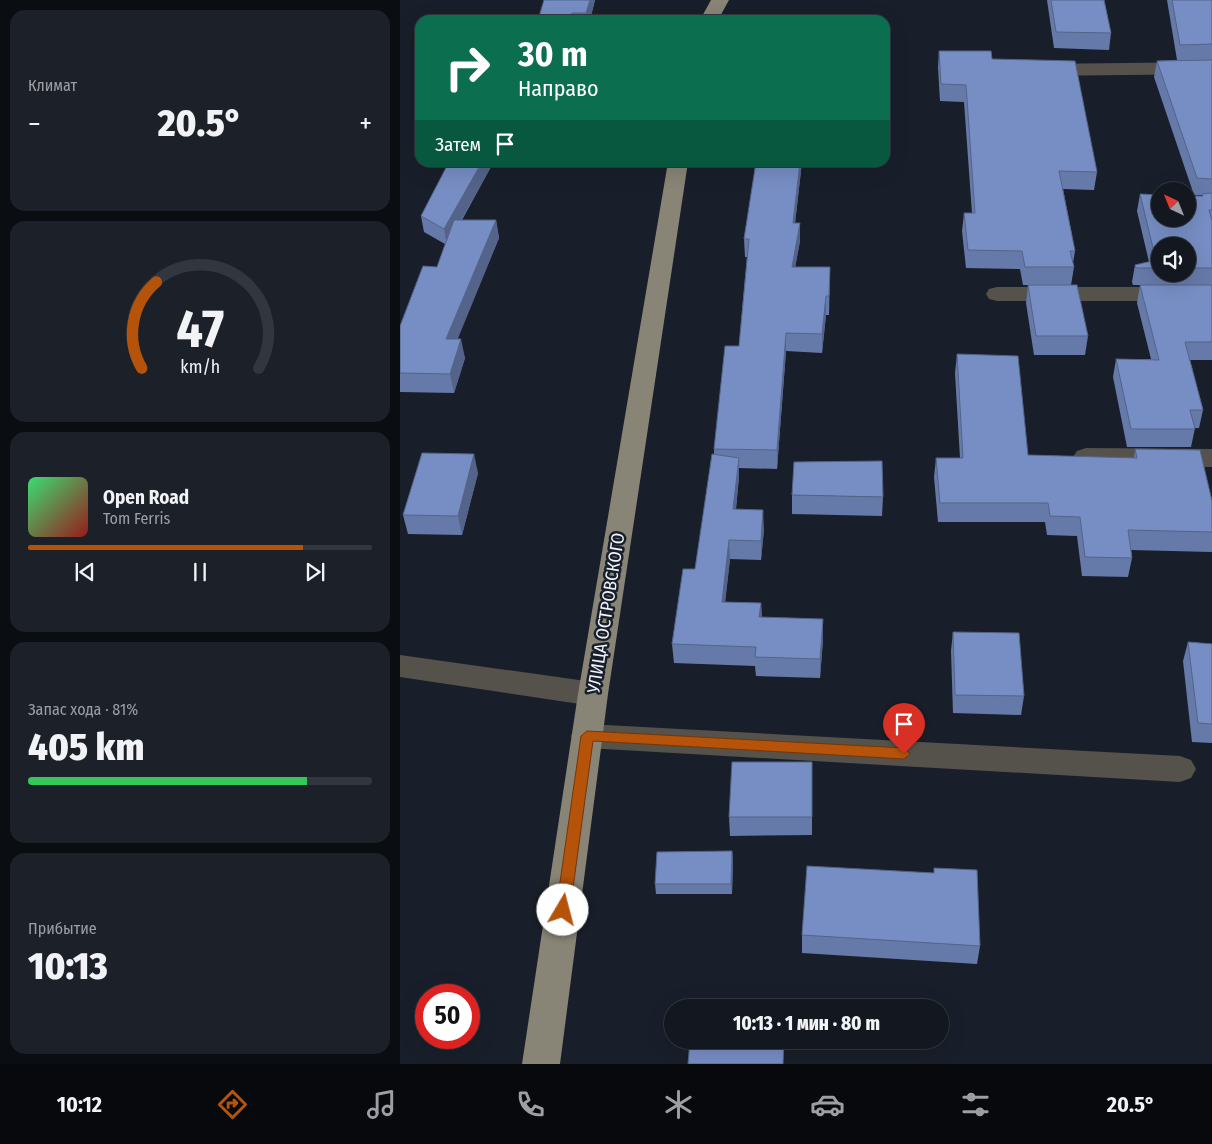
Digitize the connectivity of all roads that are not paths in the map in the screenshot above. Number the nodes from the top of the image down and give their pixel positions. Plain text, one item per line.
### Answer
1 (720, 0) edge
2 (712, 15) edge
3 (1212, 68) edge
4 (1034, 70) edge
5 (677, 167) edge
6 (997, 294) dead end
7 (1212, 294) edge
8 (1066, 457) edge
9 (1212, 458) edge
10 (400, 666) edge
11 (593, 694) junction
12 (587, 736) junction
13 (1180, 769) dead end
14 (541, 1064) edge

1 - 2 main road
3 - 4 street
5 - 11 main road, УЛИЦА ОСТРОВСКОГО
6 - 7 street
8 - 9 street
10 - 11 street
11 - 12 main road, УЛИЦА ОСТРОВСКОГО
12 - 13 street
12 - 14 main road, УЛИЦА ОСТРОВСКОГО

